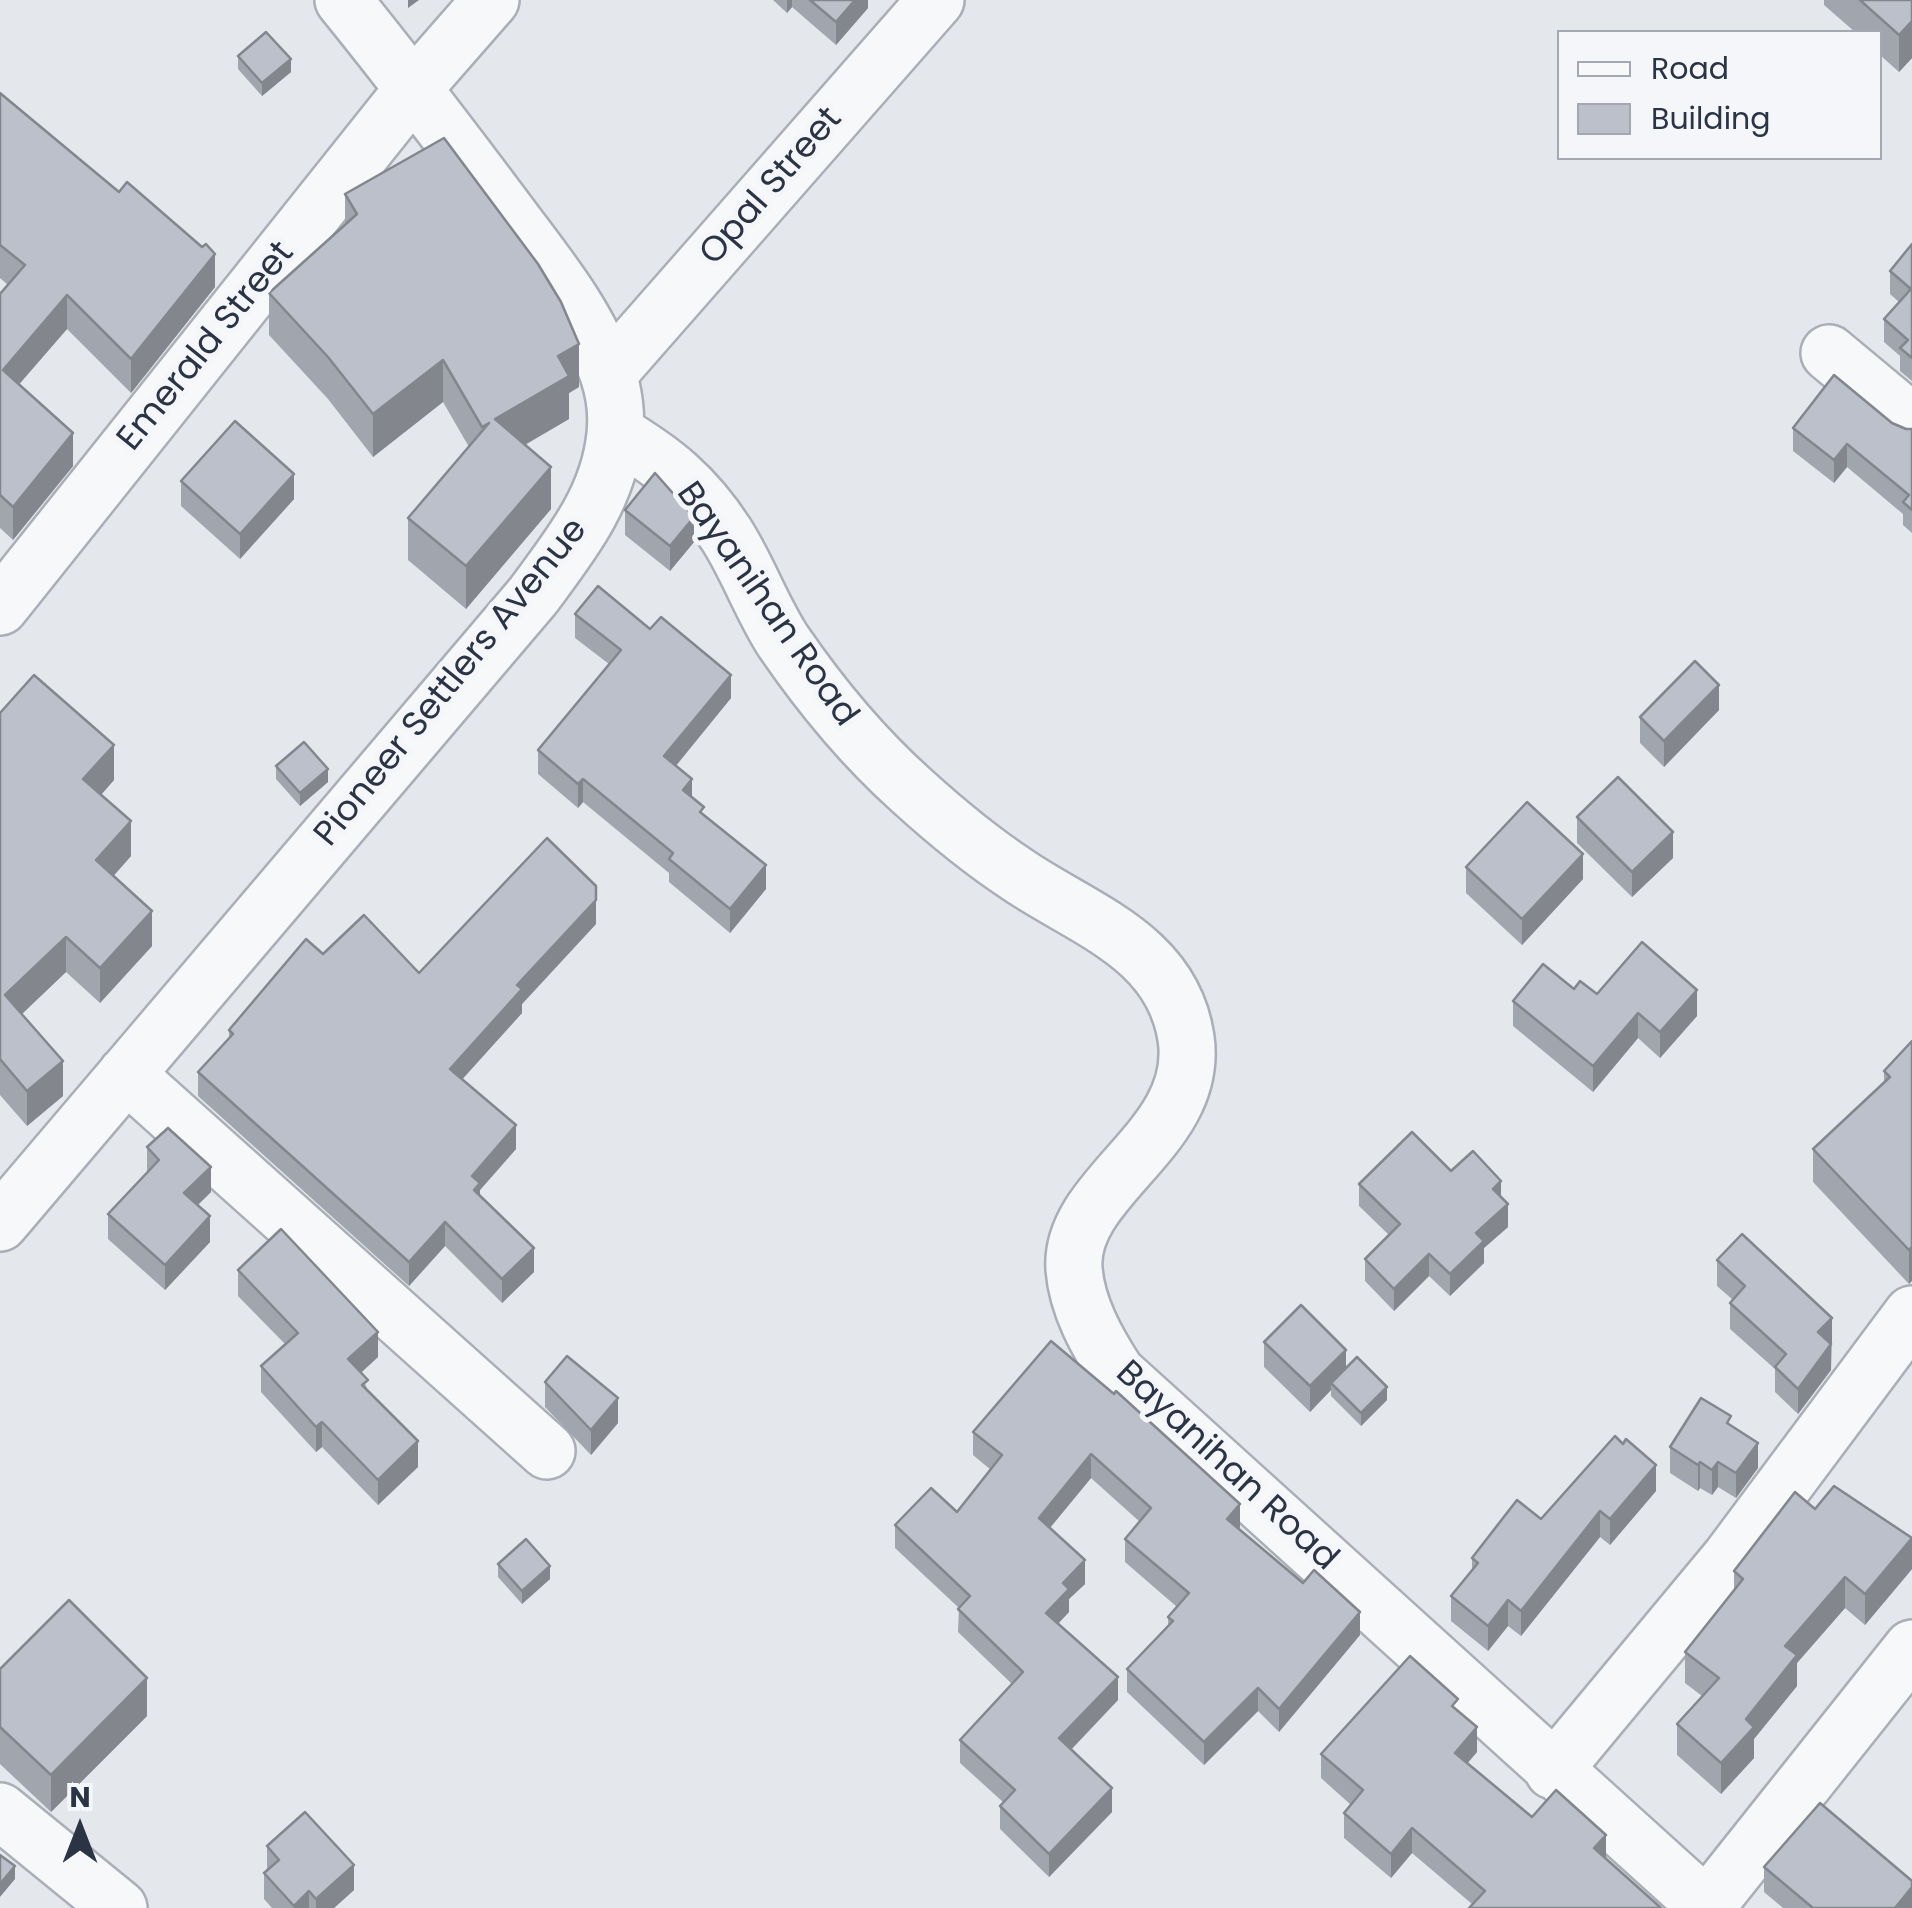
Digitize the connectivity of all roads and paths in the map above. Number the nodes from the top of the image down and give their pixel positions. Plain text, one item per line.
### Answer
1 (343, 0) edge
2 (491, 0) edge
3 (936, 0) edge
4 (414, 88) junction
5 (1829, 354) dead end
6 (608, 374) junction
7 (1912, 422) edge
8 (616, 433) junction
9 (0, 607) edge
10 (126, 1074) junction
11 (0, 1222) edge
12 (1912, 1314) edge
13 (546, 1451) dead end
14 (1912, 1648) edge
15 (1554, 1771) junction
16 (0, 1811) edge
17 (119, 1908) edge
18 (1707, 1908) edge

1 - 4 street, Pioneer Settlers Avenue
2 - 4 street, Emerald Street
3 - 6 street, Opal Street
4 - 6 street, Pioneer Settlers Avenue
4 - 9 street, Emerald Street
5 - 7 street
6 - 8 street, Pioneer Settlers Avenue
8 - 10 street, Pioneer Settlers Avenue
8 - 15 street, Bayanihan Road
10 - 11 street, Pioneer Settlers Avenue
10 - 13 street
12 - 15 street
14 - 18 street
15 - 18 street, Bayanihan Road
16 - 17 street

